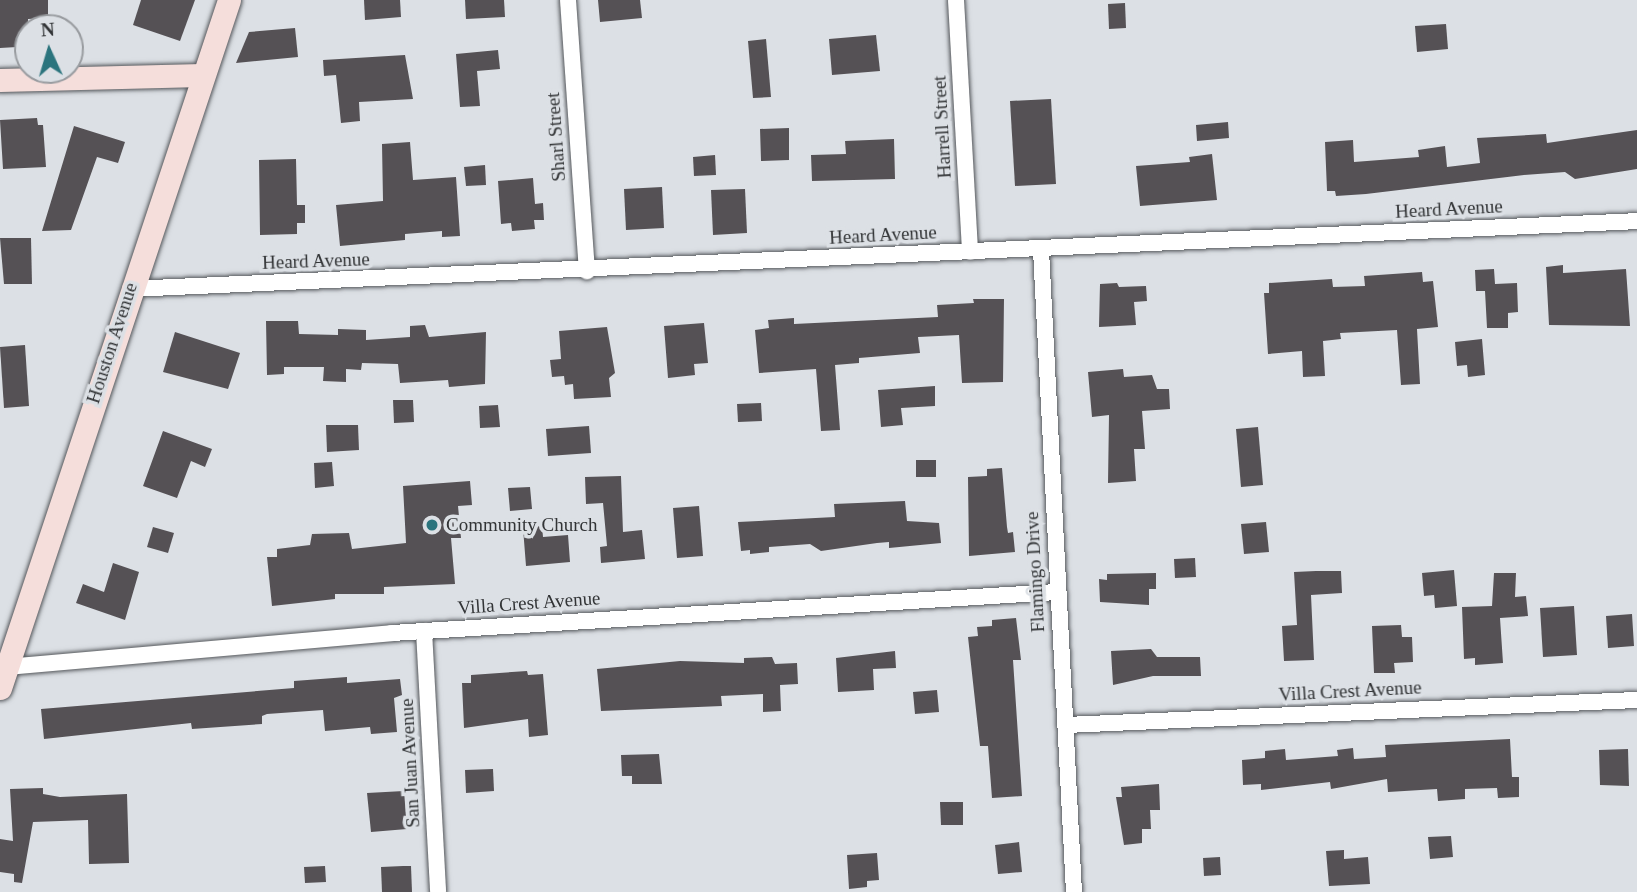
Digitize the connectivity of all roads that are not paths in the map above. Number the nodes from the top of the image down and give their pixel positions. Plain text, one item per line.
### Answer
1 (229, 0) edge
2 (568, 0) edge
3 (956, 0) edge
4 (202, 75) junction
5 (0, 80) edge
6 (1637, 220) edge
7 (1041, 250) junction
8 (970, 252) junction
9 (587, 271) junction
10 (130, 289) junction
11 (1056, 592) junction
12 (424, 631) junction
13 (3, 677) edge
14 (1637, 699) edge
15 (1066, 725) junction
16 (438, 892) edge
17 (1074, 892) edge

1 - 4 street, Houston Avenue
2 - 9 street, Sharl Street
3 - 8 street, Harrell Street
4 - 5 street
4 - 10 street, Houston Avenue
6 - 7 street, Heard Avenue
7 - 8 street, Heard Avenue
7 - 11 street, Flamingo Drive
8 - 9 street, Heard Avenue
9 - 10 street, Heard Avenue
10 - 13 street, Houston Avenue
11 - 12 street, Villa Crest Avenue
11 - 15 street, Flamingo Drive
12 - 13 street, Villa Crest Avenue
12 - 16 street, San Juan Avenue
14 - 15 street, Villa Crest Avenue
15 - 17 street, Flamingo Drive

